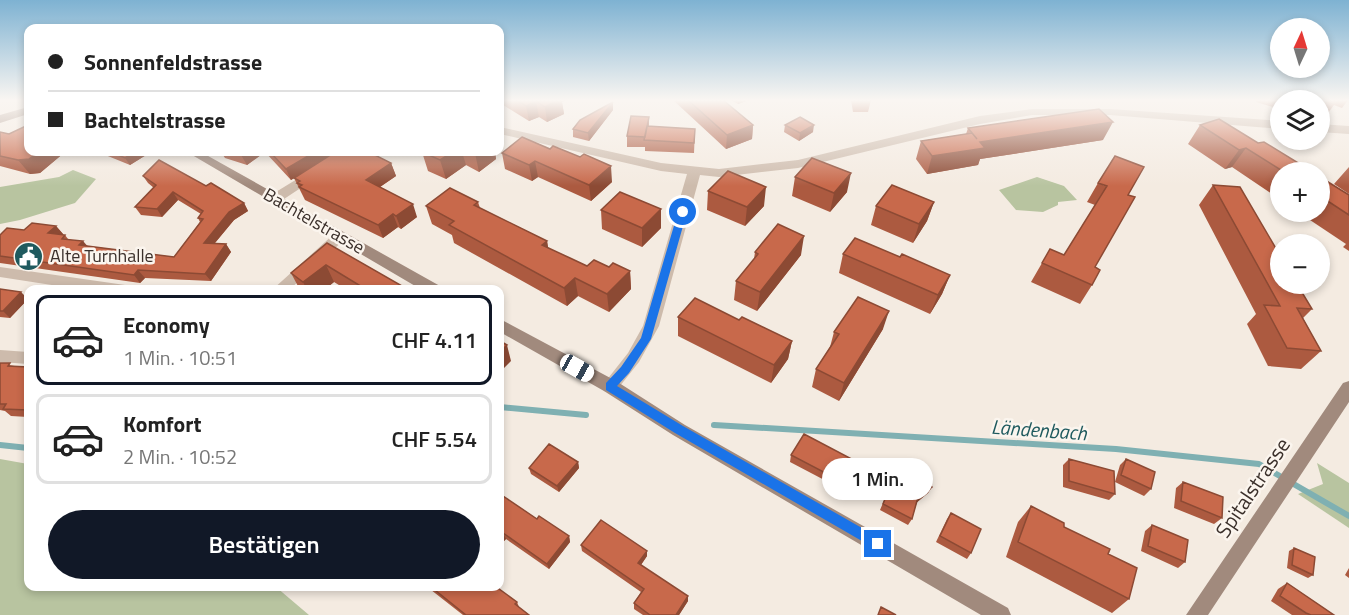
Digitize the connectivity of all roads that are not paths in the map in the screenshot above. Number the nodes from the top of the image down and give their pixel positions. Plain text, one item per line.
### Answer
1 (944, 129) edge
2 (1330, 129) edge
3 (1349, 130) edge
4 (504, 132) edge
5 (200, 156) edge
6 (343, 156) edge
7 (694, 172) junction
8 (276, 198) junction
9 (340, 236) junction
10 (0, 272) edge
11 (90, 285) edge
12 (285, 285) edge
13 (426, 285) edge
14 (504, 327) edge
15 (0, 356) edge
16 (24, 358) edge
17 (610, 386) junction
18 (1349, 388) edge
19 (1001, 615) edge
20 (1196, 615) edge

1 - 7 street
2 - 3 street
4 - 7 street
5 - 8 street, Bachtelstrasse
6 - 8 street
7 - 17 street
8 - 9 street, Bachtelstrasse
9 - 12 street
9 - 13 street, Bachtelstrasse
10 - 11 street
14 - 17 street
15 - 16 street
17 - 19 street
18 - 20 street, Spitalstrasse

